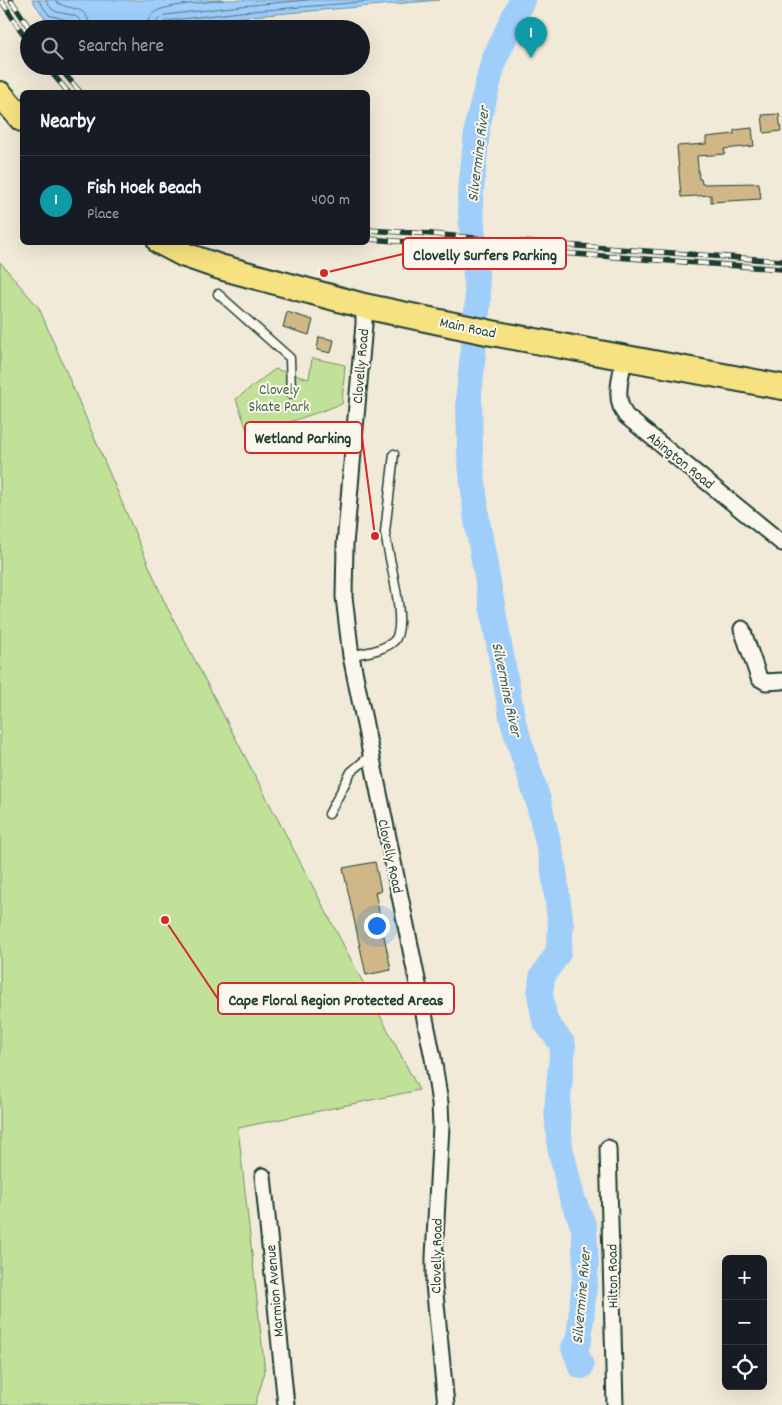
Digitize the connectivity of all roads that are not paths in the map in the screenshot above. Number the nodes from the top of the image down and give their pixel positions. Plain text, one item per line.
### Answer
1 (0, 94) edge
2 (20, 117) edge
3 (166, 245) edge
4 (218, 294) dead end
5 (364, 306) junction
6 (624, 358) junction
7 (782, 387) edge
8 (291, 394) dead end
9 (394, 454) dead end
10 (782, 542) edge
11 (742, 629) dead end
12 (351, 656) junction
13 (782, 681) edge
14 (371, 755) junction
15 (329, 814) dead end
16 (608, 1148) dead end
17 (263, 1176) dead end
18 (285, 1398) edge
19 (277, 1405) edge
20 (446, 1405) edge
21 (615, 1405) edge

1 - 2 main road
3 - 5 main road, Main Road
4 - 8 lane
5 - 6 main road, Main Road
5 - 12 street, Clovelly Road
6 - 7 main road, Main Road
6 - 10 street, Abington Road
9 - 12 lane
11 - 13 street
12 - 14 street, Clovelly Road
14 - 15 lane
14 - 20 street, Clovelly Road
16 - 21 street, Hilton Road
17 - 18 street, Marmion Avenue
18 - 19 street, Marmion Avenue

